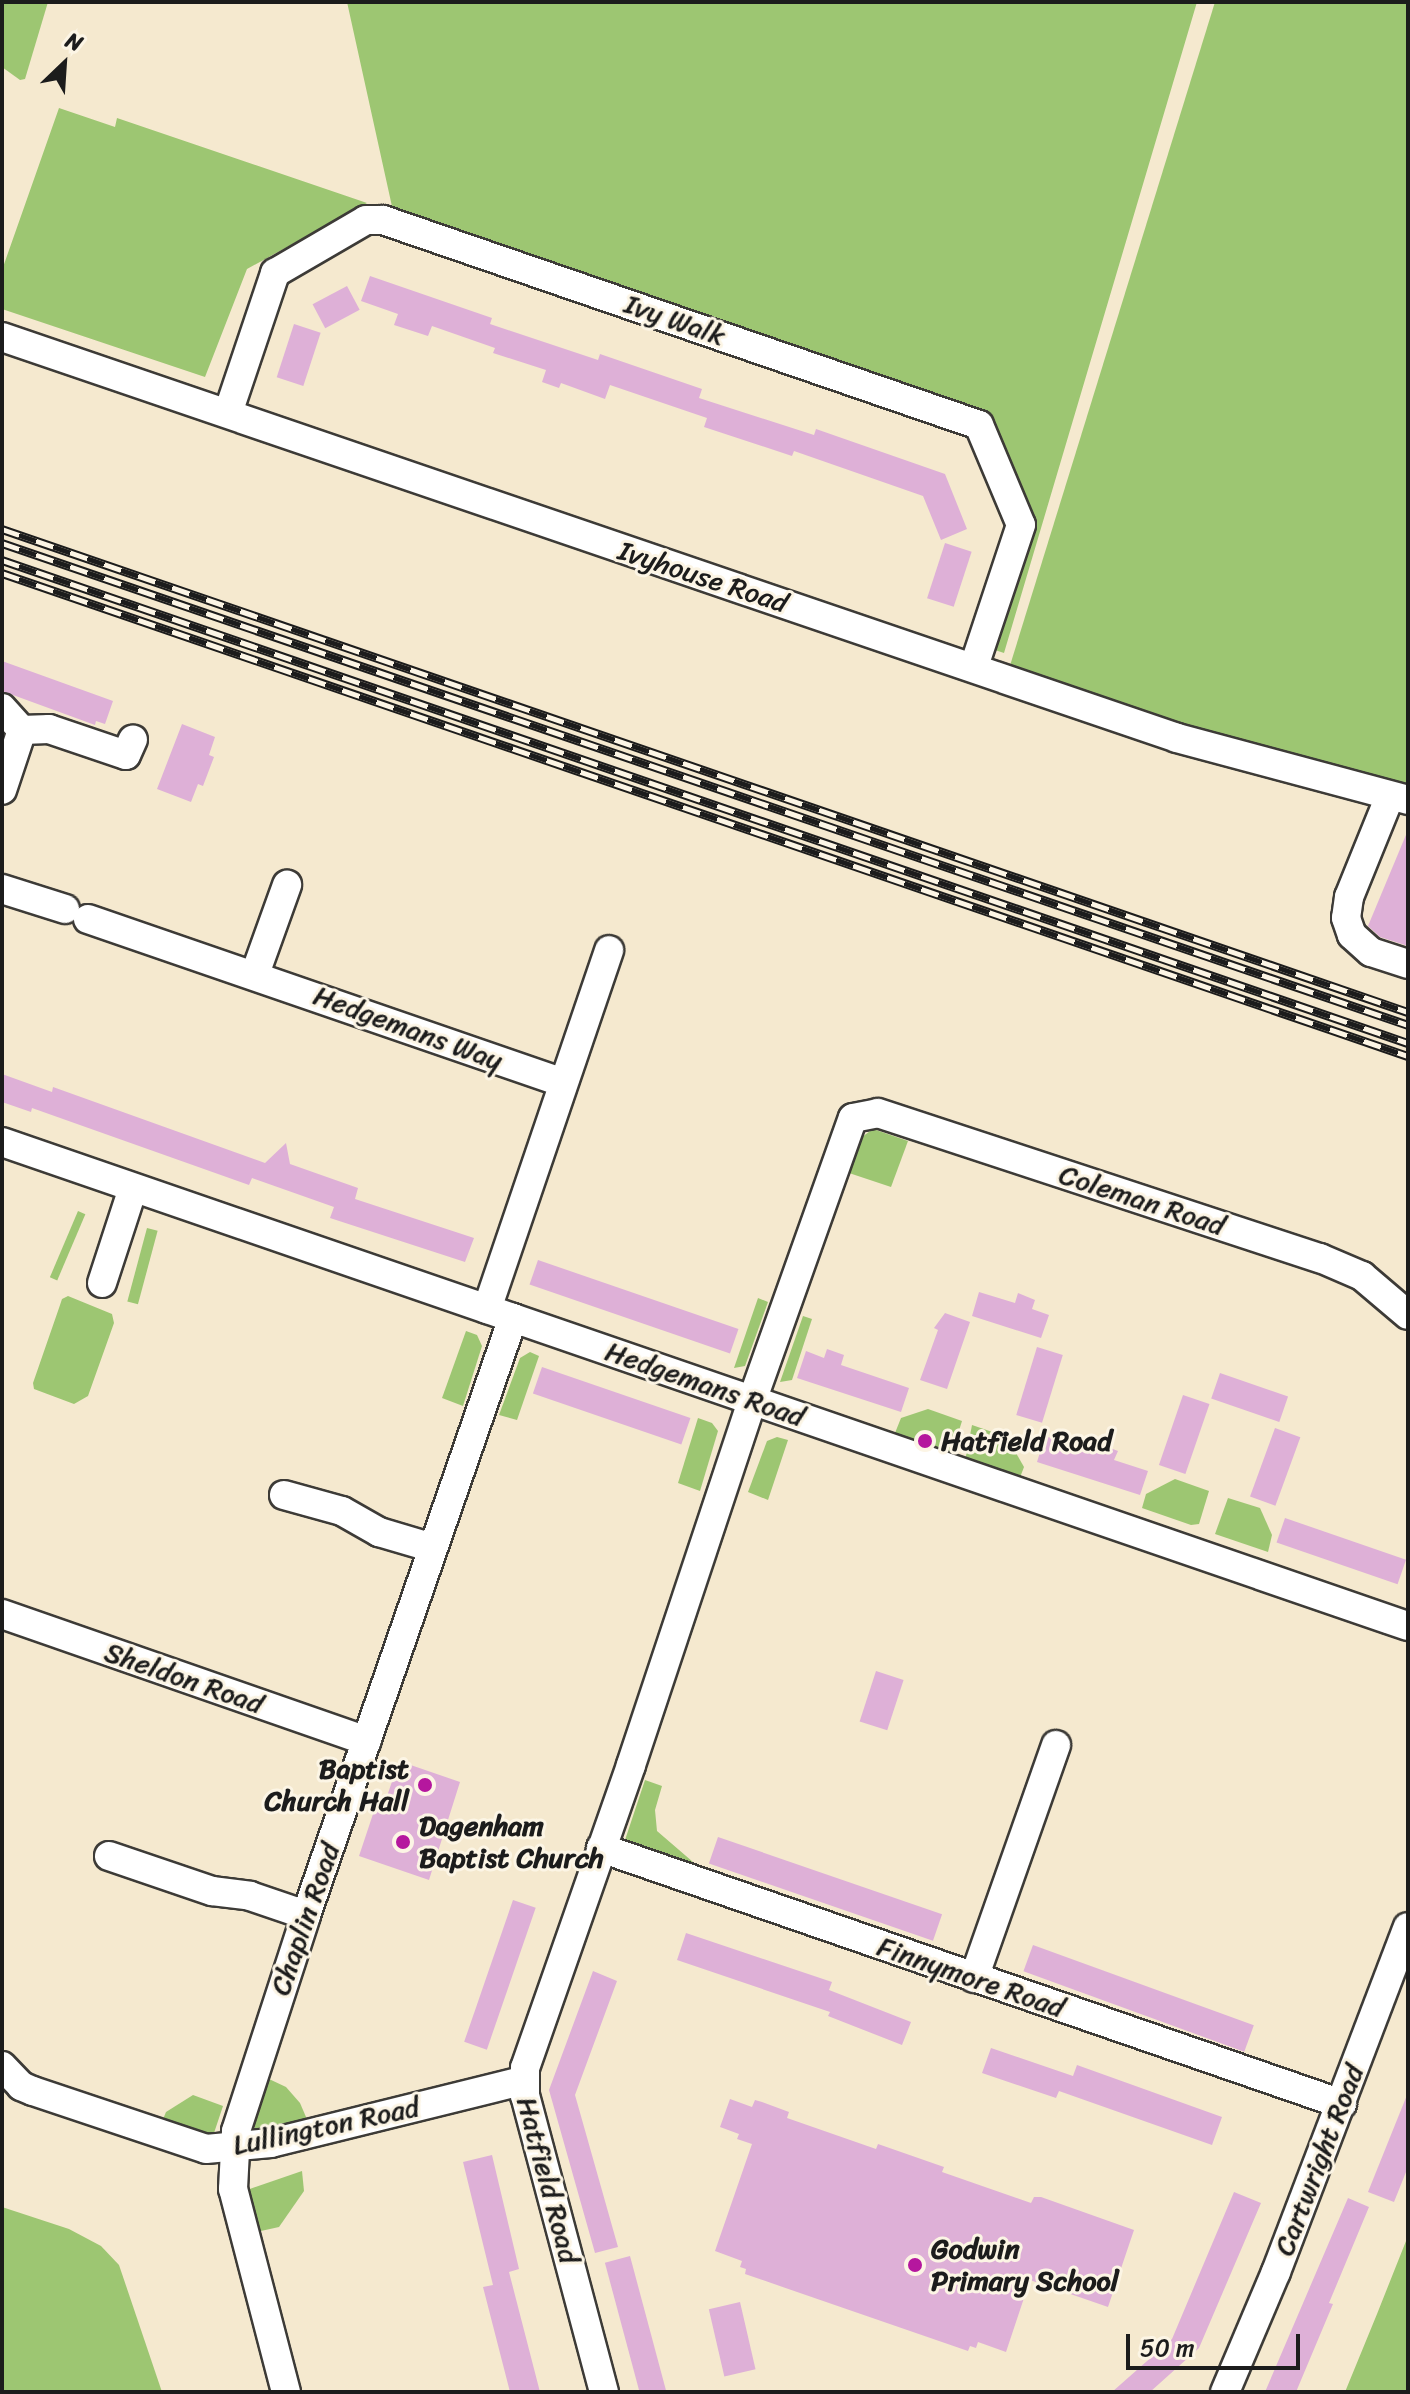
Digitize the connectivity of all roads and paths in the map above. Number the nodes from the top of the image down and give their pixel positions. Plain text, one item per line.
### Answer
1 (2, 337) edge
2 (228, 413) junction
3 (974, 666) junction
4 (2, 708) edge
5 (22, 730) junction
6 (133, 739) dead end
7 (2, 790) edge
8 (1399, 798) edge
9 (287, 885) dead end
10 (2, 889) edge
11 (609, 950) dead end
12 (1408, 964) edge
13 (255, 974) junction
14 (561, 1082) junction
15 (862, 1114) joint
16 (2, 1142) edge
17 (133, 1188) junction
18 (102, 1283) dead end
19 (500, 1314) junction
20 (1408, 1315) edge
21 (752, 1401) junction
22 (284, 1495) dead end
23 (433, 1548) junction
24 (2, 1614) edge
25 (1408, 1626) edge
26 (366, 1741) junction
27 (1056, 1745) dead end
28 (601, 1848) junction
29 (109, 1856) dead end
30 (306, 1915) junction
31 (1408, 1927) edge
32 (974, 1978) junction
33 (2, 2066) edge
34 (522, 2081) junction
35 (1342, 2104) junction
36 (234, 2149) junction
37 (286, 2392) edge
38 (604, 2392) edge
39 (1225, 2392) edge

1 - 2 street, Ivyhouse Road
2 - 3 street, Ivyhouse Road
2 - 3 street, Ivy Walk
3 - 8 street, Ivyhouse Road
4 - 5 street
5 - 6 street
5 - 7 street
8 - 12 street
9 - 13 street
10 - 13 street, Hedgemans Way
11 - 14 street
13 - 14 street, Hedgemans Way
14 - 19 street
15 - 20 street, Coleman Road
15 - 21 street, Hatfield Road
16 - 17 street, Hedgemans Road
17 - 18 street
17 - 19 street, Hedgemans Road
19 - 21 street, Hedgemans Road
19 - 23 street, Chaplin Road
21 - 25 street, Hedgemans Road
21 - 28 street, Hatfield Road
22 - 23 street
23 - 26 street, Chaplin Road
24 - 26 street, Sheldon Road
26 - 30 street, Chaplin Road
27 - 32 street
28 - 32 street, Finnymore Road
28 - 34 street, Hatfield Road
29 - 30 street
30 - 36 street, Chaplin Road
31 - 35 street, Cartwright Road
32 - 35 street, Finnymore Road
33 - 36 street, Lullington Road
34 - 36 street, Lullington Road
34 - 38 street, Hatfield Road
35 - 39 street, Cartwright Road
36 - 37 street, Chaplin Road

